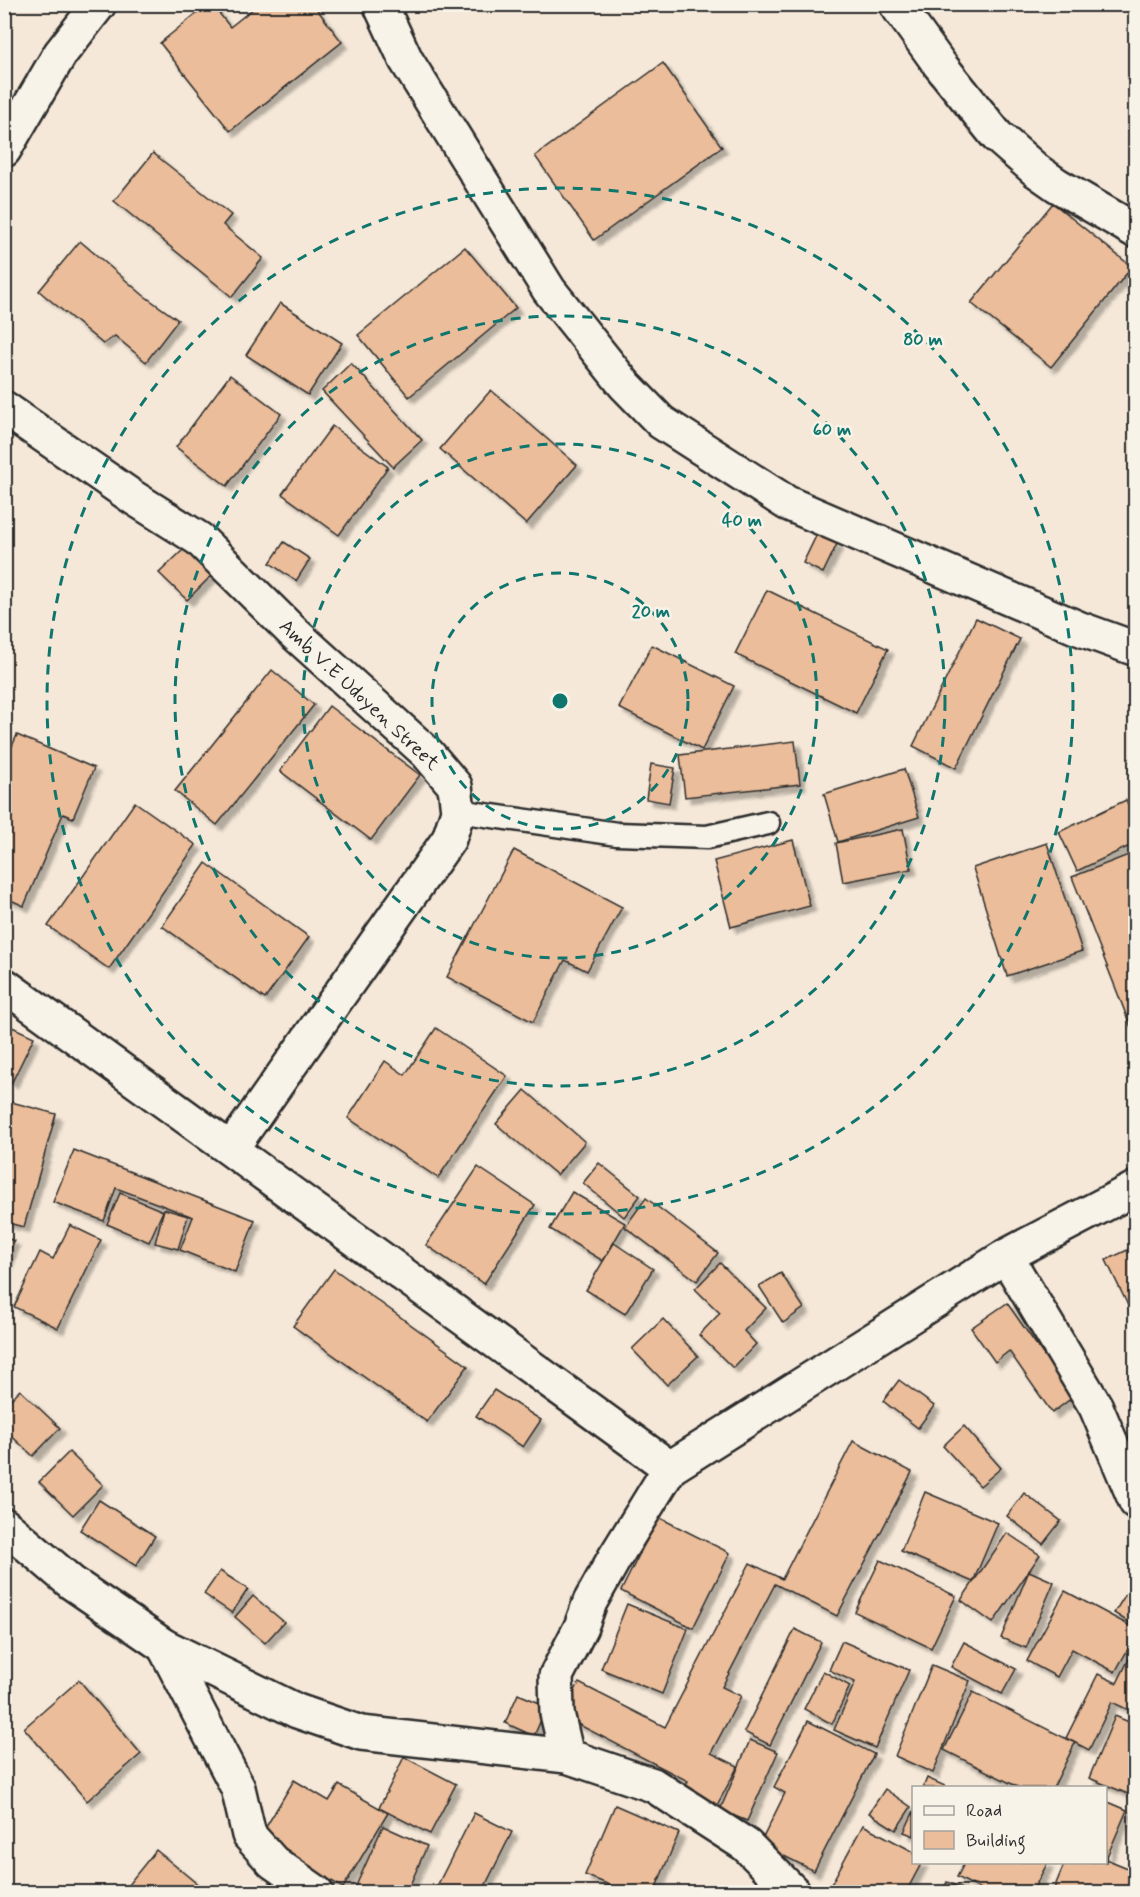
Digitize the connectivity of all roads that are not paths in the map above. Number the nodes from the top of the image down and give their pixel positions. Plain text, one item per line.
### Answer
1 (99, 4) edge
2 (380, 4) edge
3 (896, 4) edge
4 (4, 150) edge
5 (1136, 231) edge
6 (4, 408) edge
7 (1136, 648) edge
8 (458, 812) junction
9 (768, 823) dead end
10 (4, 985) edge
11 (231, 1149) junction
12 (1136, 1188) edge
13 (1006, 1256) junction
14 (670, 1468) junction
15 (1136, 1502) edge
16 (4, 1525) edge
17 (164, 1646) junction
18 (567, 1756) junction
19 (316, 1893) edge
20 (793, 1893) edge

1 - 4 street
2 - 7 street
3 - 5 street
6 - 8 street, Amb V.E Udoyen Street
8 - 9 lane
8 - 11 street, Amb V.E Udoyen Street
10 - 11 street
11 - 14 street
12 - 13 street
13 - 14 street
13 - 15 street
14 - 18 street
16 - 17 street
17 - 18 street
17 - 19 street
18 - 20 street

